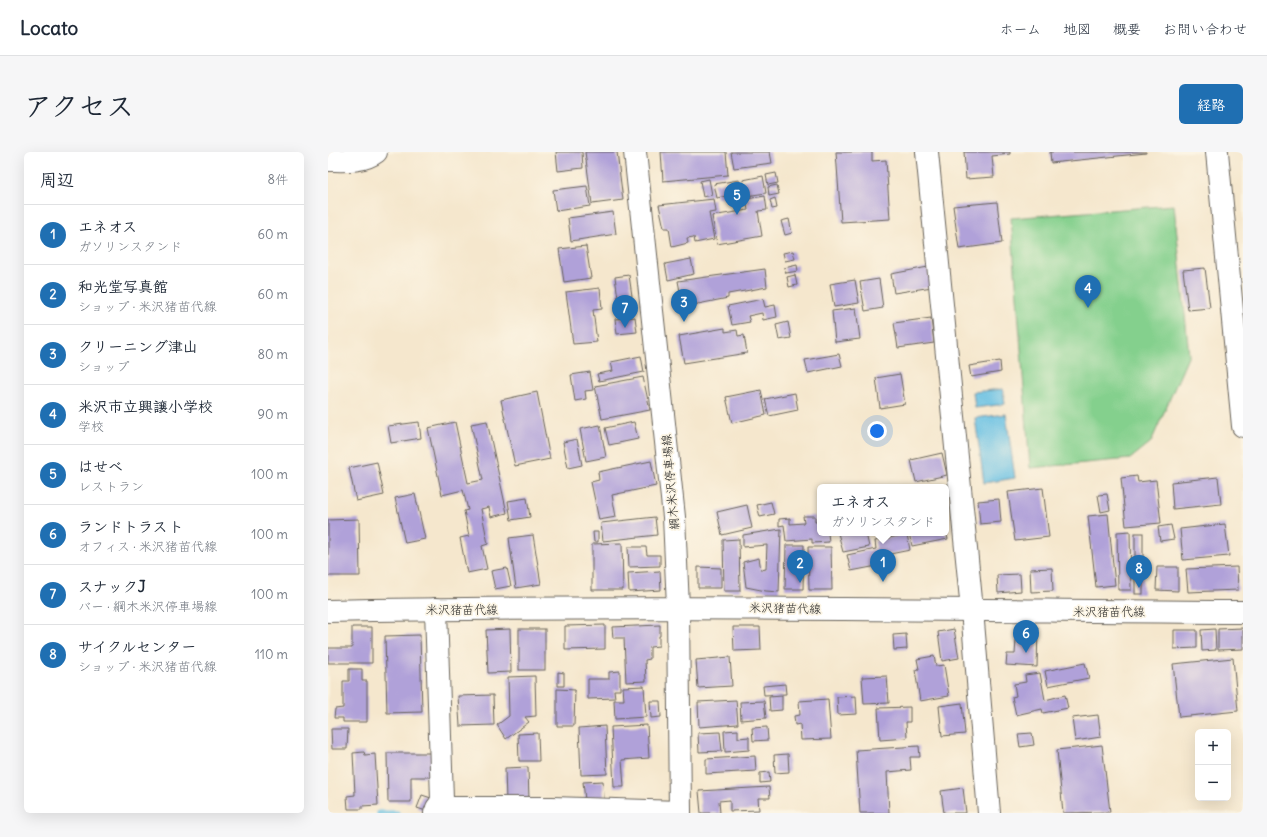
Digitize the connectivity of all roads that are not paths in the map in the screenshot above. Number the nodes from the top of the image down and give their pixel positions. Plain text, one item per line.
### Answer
1 (376, 152) edge
2 (635, 152) edge
3 (927, 152) edge
4 (1217, 152) edge
5 (328, 160) edge
6 (1243, 426) edge
7 (678, 608) junction
8 (436, 609) junction
9 (972, 610) junction
10 (328, 611) edge
11 (1243, 612) edge
12 (436, 811) edge
13 (680, 813) edge
14 (989, 813) edge

1 - 5 main road
2 - 7 main road, 綱木米沢停車場線
3 - 9 main road
4 - 6 main road
7 - 8 main road, 米沢猪苗代線
7 - 9 main road, 米沢猪苗代線
7 - 13 main road, 綱木米沢停車場線
8 - 10 main road, 米沢猪苗代線
8 - 12 main road
9 - 11 main road, 米沢猪苗代線
9 - 14 main road
12 - 13 main road

